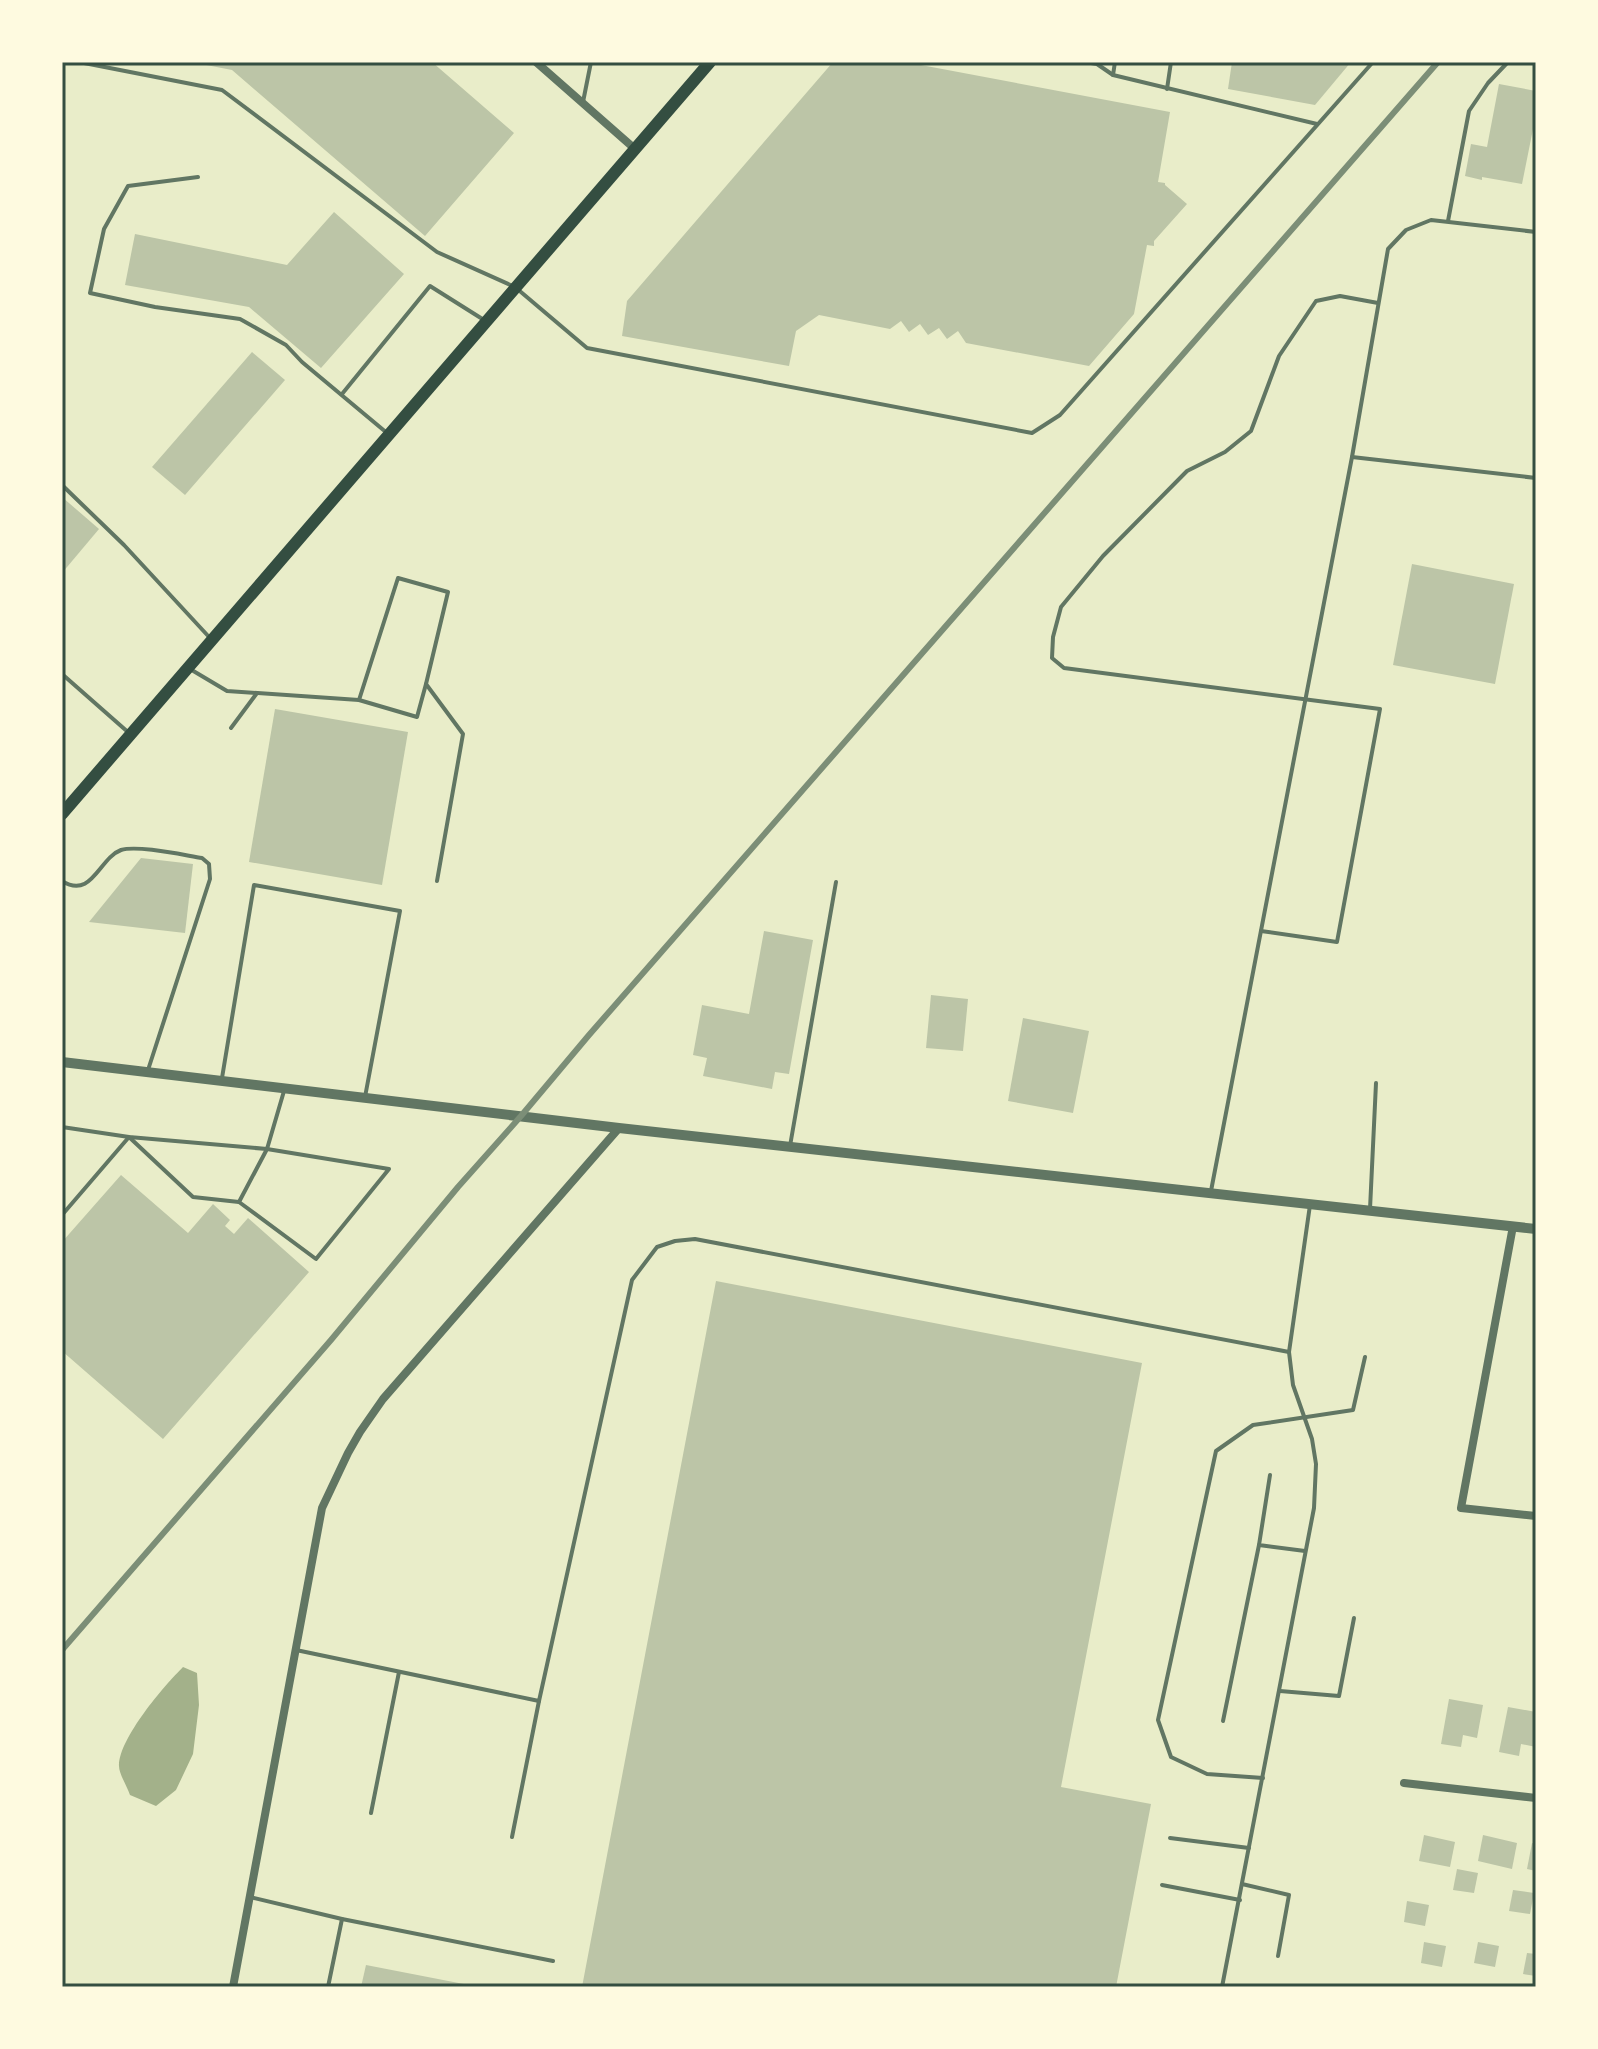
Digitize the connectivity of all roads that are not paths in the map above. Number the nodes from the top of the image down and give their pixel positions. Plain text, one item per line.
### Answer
1 (79, 62) edge
2 (536, 62) edge
3 (591, 62) edge
4 (710, 62) edge
5 (1085, 62) edge
6 (1115, 62) edge
7 (1171, 62) edge
8 (1373, 62) edge
9 (1508, 62) edge
10 (1113, 75) junction
11 (1167, 89) junction
12 (583, 102) junction
13 (1318, 124) junction
14 (635, 149) junction
15 (198, 177) dead end
16 (1448, 221) junction
17 (1536, 232) edge
18 (515, 287) junction
19 (1378, 303) junction
20 (486, 321) junction
21 (341, 395) junction
22 (388, 435) junction
23 (1352, 457) junction
24 (1536, 478) edge
25 (62, 485) edge
26 (212, 640) junction
27 (188, 668) junction
28 (62, 674) edge
29 (426, 684) junction
30 (257, 693) junction
31 (359, 700) junction
32 (1305, 700) junction
33 (231, 728) dead end
34 (131, 734) junction
35 (62, 814) edge
36 (62, 881) edge
37 (437, 881) dead end
38 (836, 882) dead end
39 (1261, 931) junction
40 (62, 1062) edge
41 (147, 1072) junction
42 (222, 1081) junction
43 (1376, 1083) dead end
44 (285, 1089) junction
45 (365, 1097) junction
46 (62, 1127) edge
47 (619, 1128) junction
48 (129, 1137) junction
49 (790, 1146) junction
50 (267, 1149) junction
51 (1211, 1193) junction
52 (239, 1202) junction
53 (1311, 1203) junction
54 (1370, 1209) junction
55 (62, 1215) edge
56 (1513, 1226) junction
57 (1536, 1229) edge
58 (1289, 1352) junction
59 (1365, 1357) dead end
60 (1304, 1418) junction
61 (1270, 1475) dead end
62 (1536, 1516) edge
63 (1259, 1545) junction
64 (1305, 1551) junction
65 (1354, 1618) dead end
66 (296, 1650) junction
67 (399, 1672) junction
68 (1279, 1691) junction
69 (539, 1701) junction
70 (1223, 1721) dead end
71 (1263, 1778) junction
72 (1404, 1783) dead end
73 (1536, 1798) edge
74 (371, 1813) dead end
75 (512, 1837) dead end
76 (1170, 1838) dead end
77 (1249, 1848) junction
78 (1242, 1884) junction
79 (1162, 1885) dead end
80 (250, 1897) junction
81 (1240, 1900) junction
82 (342, 1919) junction
83 (1278, 1956) dead end
84 (553, 1961) dead end
85 (233, 1987) edge
86 (328, 1987) edge
87 (1222, 1987) edge

1 - 18 lane
2 - 12 street
3 - 12 lane
4 - 14 main road
5 - 10 lane
6 - 10 lane
7 - 11 lane
8 - 13 lane
9 - 16 lane
10 - 11 lane
11 - 13 lane
12 - 14 street
13 - 18 lane
14 - 18 main road
15 - 21 lane
16 - 17 lane
16 - 19 lane
18 - 20 main road
19 - 23 lane
19 - 32 lane
20 - 21 lane
20 - 22 main road
21 - 22 lane
22 - 26 main road
23 - 24 lane
23 - 32 lane
25 - 26 lane
26 - 27 main road
27 - 30 lane
27 - 34 main road
28 - 34 lane
29 - 31 lane
29 - 31 lane
29 - 37 lane
30 - 31 lane
30 - 33 lane
32 - 39 lane
32 - 39 lane
34 - 35 main road
36 - 41 lane
38 - 49 lane
39 - 51 lane
40 - 41 street
41 - 42 street
42 - 44 street
42 - 45 lane
43 - 54 lane
44 - 45 street
44 - 50 lane
45 - 47 street
46 - 48 lane
47 - 49 street
47 - 66 street
48 - 50 lane
48 - 52 lane
48 - 55 lane
49 - 51 street
50 - 52 lane
50 - 52 lane
51 - 53 street
53 - 54 street
53 - 58 lane
54 - 56 street
56 - 57 street
56 - 62 street
58 - 60 lane
58 - 69 lane
59 - 60 lane
60 - 64 lane
60 - 71 lane
61 - 63 lane
63 - 64 lane
63 - 70 lane
64 - 68 lane
65 - 68 lane
66 - 67 lane
66 - 80 street
67 - 69 lane
67 - 74 lane
68 - 71 lane
69 - 75 lane
71 - 77 lane
72 - 73 street
76 - 77 lane
77 - 78 lane
78 - 81 lane
78 - 83 lane
79 - 81 lane
80 - 82 lane
80 - 85 street
81 - 87 lane
82 - 84 lane
82 - 86 lane

